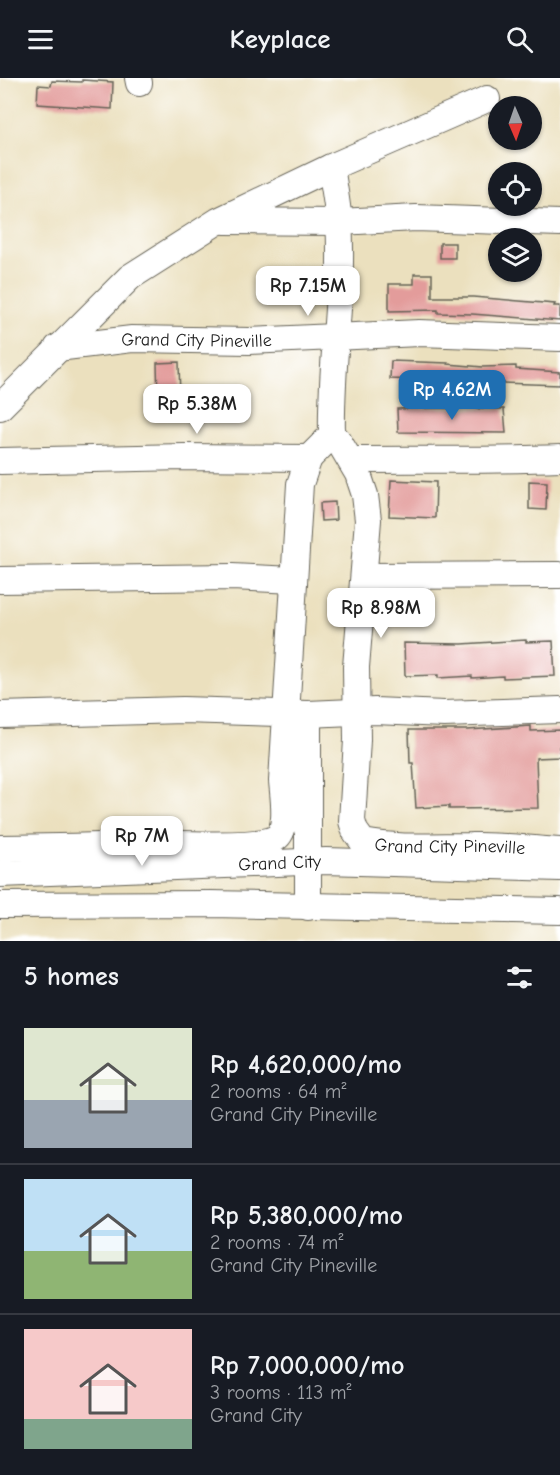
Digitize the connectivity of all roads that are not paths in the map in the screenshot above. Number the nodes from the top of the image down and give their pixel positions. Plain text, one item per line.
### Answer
1 (487, 99) dead end
2 (331, 167) junction
3 (218, 221) junction
4 (339, 222) junction
5 (560, 223) edge
6 (336, 338) junction
7 (560, 338) edge
8 (57, 348) junction
9 (0, 407) edge
10 (332, 435) junction
11 (309, 458) junction
12 (560, 458) edge
13 (351, 460) junction
14 (0, 461) edge
15 (560, 575) edge
16 (364, 576) junction
17 (0, 580) edge
18 (294, 580) junction
19 (560, 710) edge
20 (357, 713) junction
21 (296, 714) junction
22 (0, 715) edge
23 (0, 848) edge
24 (560, 851) edge
25 (308, 862) junction
26 (560, 868) edge
27 (0, 874) edge
28 (0, 905) edge
29 (308, 907) junction
30 (560, 911) edge

1 - 2 street
2 - 3 street
2 - 4 street
3 - 4 street
3 - 8 street
4 - 5 street
4 - 6 street
6 - 7 street, Grand City Pineville
6 - 8 street, Grand City Pineville
6 - 10 street
8 - 9 street
10 - 11 street
10 - 13 street, Grand City Pineville
11 - 14 street
11 - 18 street
12 - 13 street
13 - 16 street, Grand City Pineville
15 - 16 street
16 - 20 street, Grand City Pineville
17 - 18 street
18 - 21 street
19 - 20 street
20 - 21 street
20 - 24 street, Grand City Pineville
21 - 22 street
21 - 23 street
21 - 25 street
25 - 26 street, Grand City
25 - 27 street, Grand City
25 - 29 street
28 - 29 street
29 - 30 street

